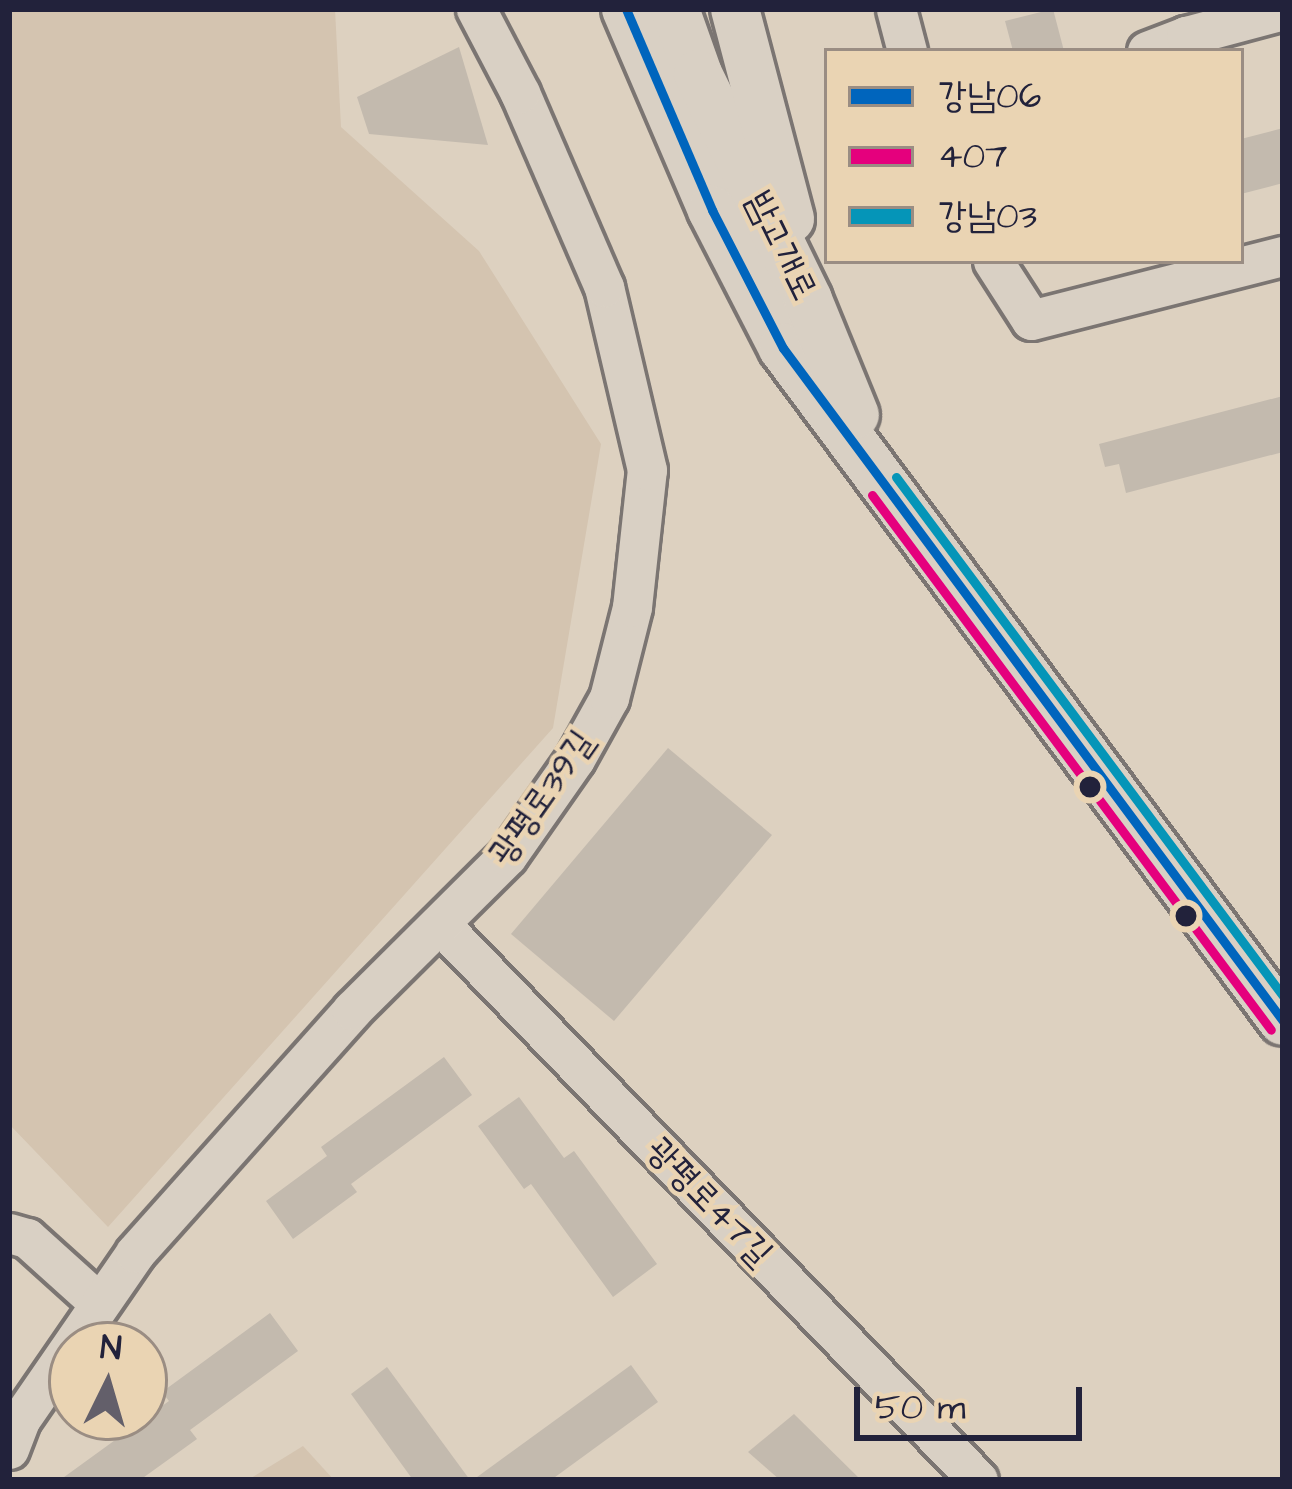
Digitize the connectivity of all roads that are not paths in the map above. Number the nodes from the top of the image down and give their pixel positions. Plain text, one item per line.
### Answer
1 (476, 9) edge
2 (626, 9) edge
3 (675, 9) edge
4 (735, 9) edge
5 (896, 9) edge
6 (1283, 10) edge
7 (1188, 44) edge
8 (906, 48) edge
9 (1283, 256) edge
10 (995, 264) edge
11 (808, 300) junction
12 (884, 486) junction
13 (441, 925) junction
14 (1283, 1021) edge
15 (9, 1233) edge
16 (97, 1301) junction
17 (9, 1449) edge
18 (978, 1480) edge

1 - 13 street, 광평로39길
2 - 12 main road, 밤고개로
3 - 11 main road, 밤고개로
4 - 11 main road
5 - 8 street
6 - 7 street
9 - 10 street
11 - 12 main road, 밤고개로
12 - 14 main road, 밤고개로
13 - 16 street, 광평로39길
13 - 18 street, 광평로47길
15 - 16 street
16 - 17 street, 광평로39길

